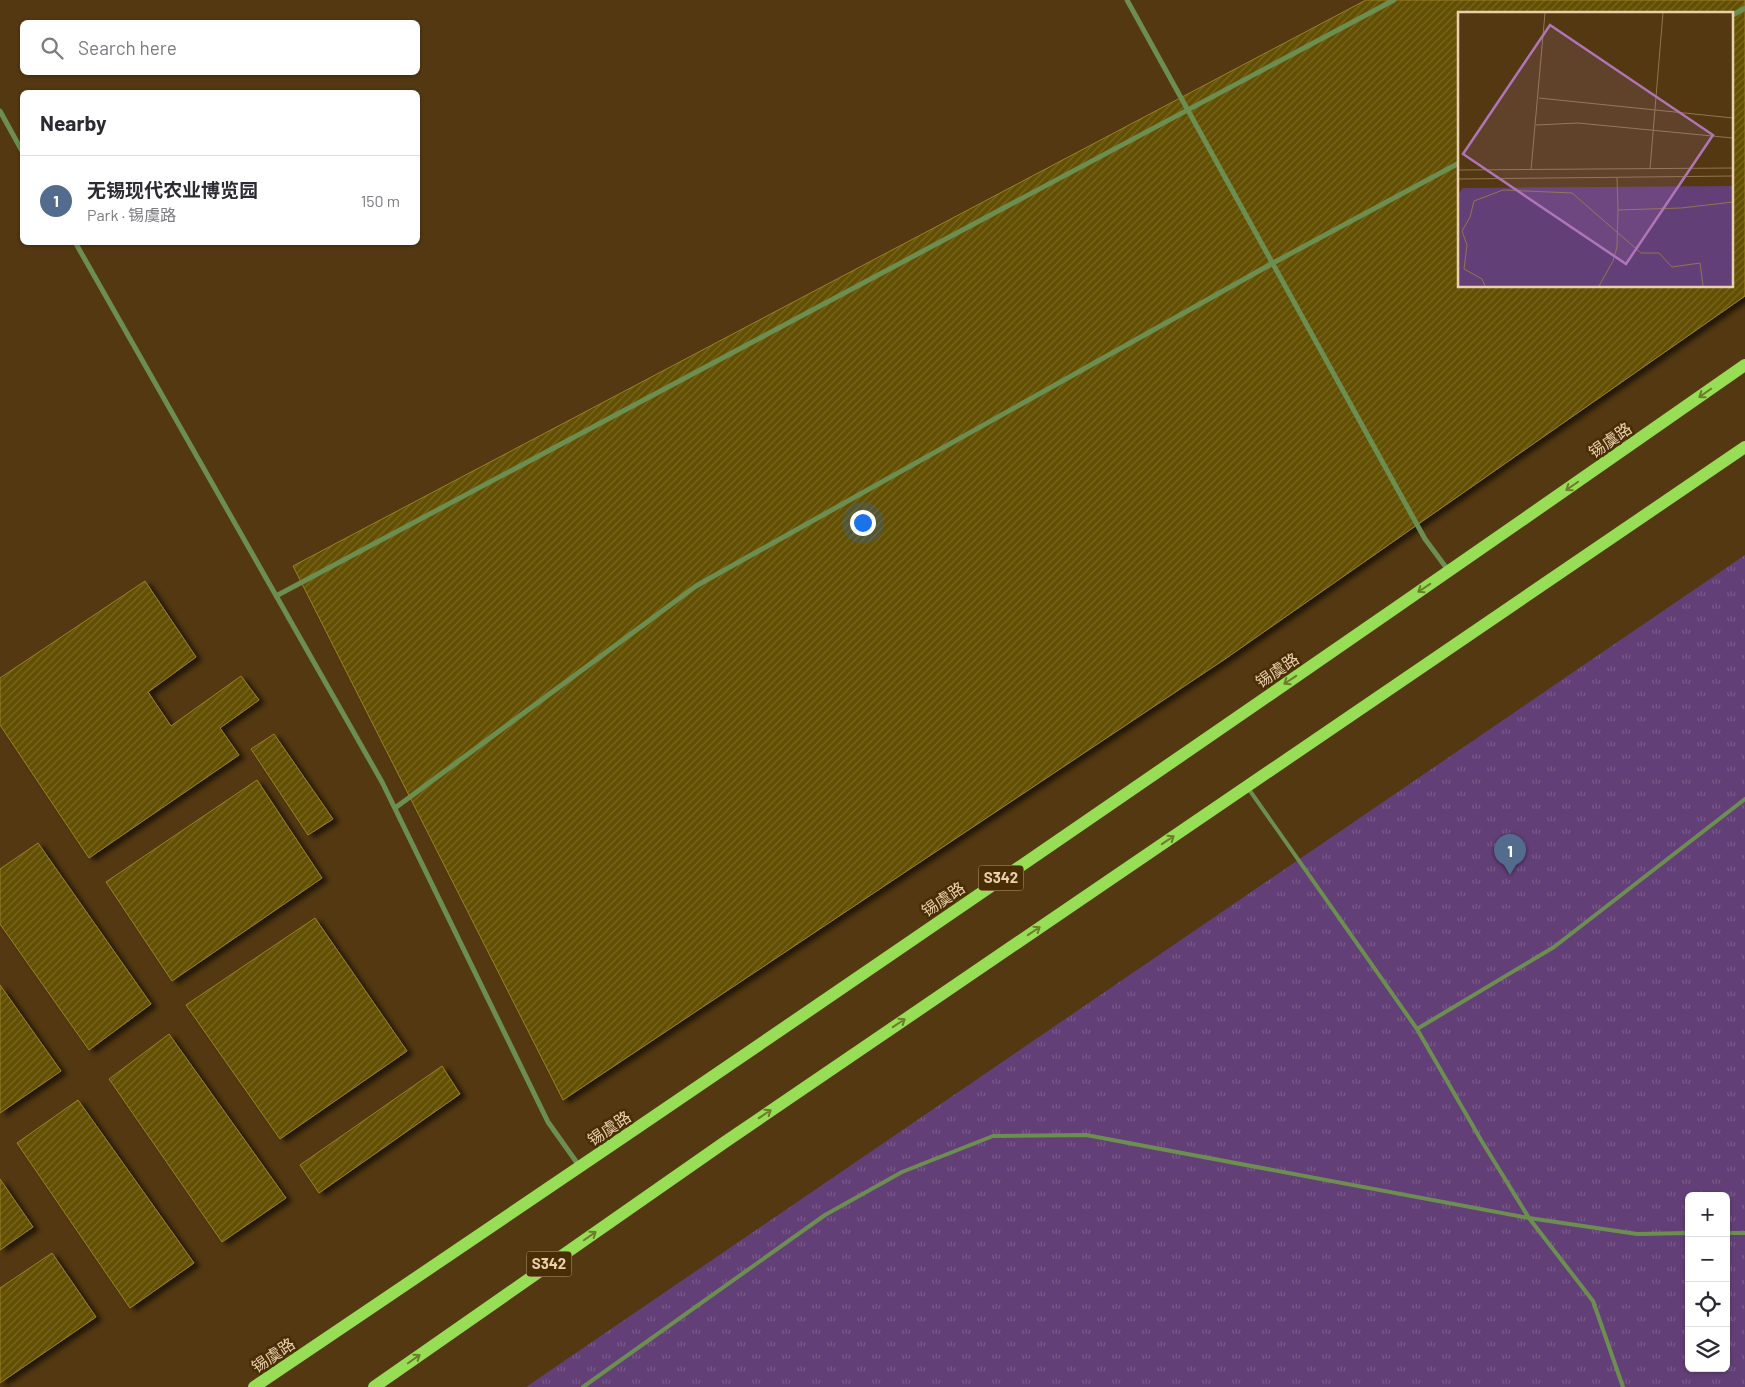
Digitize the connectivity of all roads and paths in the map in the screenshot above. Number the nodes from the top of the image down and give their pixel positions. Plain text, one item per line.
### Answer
1 (1127, 0) edge
2 (1394, 0) edge
3 (1745, 8) edge
4 (1732, 15) edge
5 (1188, 109) junction
6 (0, 112) edge
7 (20, 147) edge
8 (1458, 164) edge
9 (77, 245) edge
10 (1272, 264) junction
11 (1745, 365) edge
12 (1745, 447) edge
13 (1449, 572) junction
14 (276, 596) junction
15 (1246, 786) junction
16 (1745, 799) edge
17 (395, 808) junction
18 (1417, 1029) junction
19 (580, 1167) junction
20 (1529, 1218) junction
21 (1685, 1233) edge
22 (1730, 1233) edge
23 (1745, 1233) edge
24 (254, 1387) edge
25 (374, 1387) edge
26 (583, 1387) edge
27 (1623, 1387) edge

1 - 5 street
2 - 5 street
3 - 4 street
5 - 10 street
5 - 14 street
6 - 7 street
8 - 10 street
9 - 14 street
10 - 13 street
10 - 17 street
11 -> 13 main road, 锡虞路 / S342
12 - 15 main road, S342
13 -> 19 main road, 锡虞路 / S342
14 - 17 street
15 - 18 lane
25 -> 15 main road, S342
16 - 18 lane
17 - 19 street
18 - 20 lane
19 - 24 main road, 锡虞路 / S342
20 - 21 lane
20 - 26 lane
20 - 27 lane
22 - 23 lane

